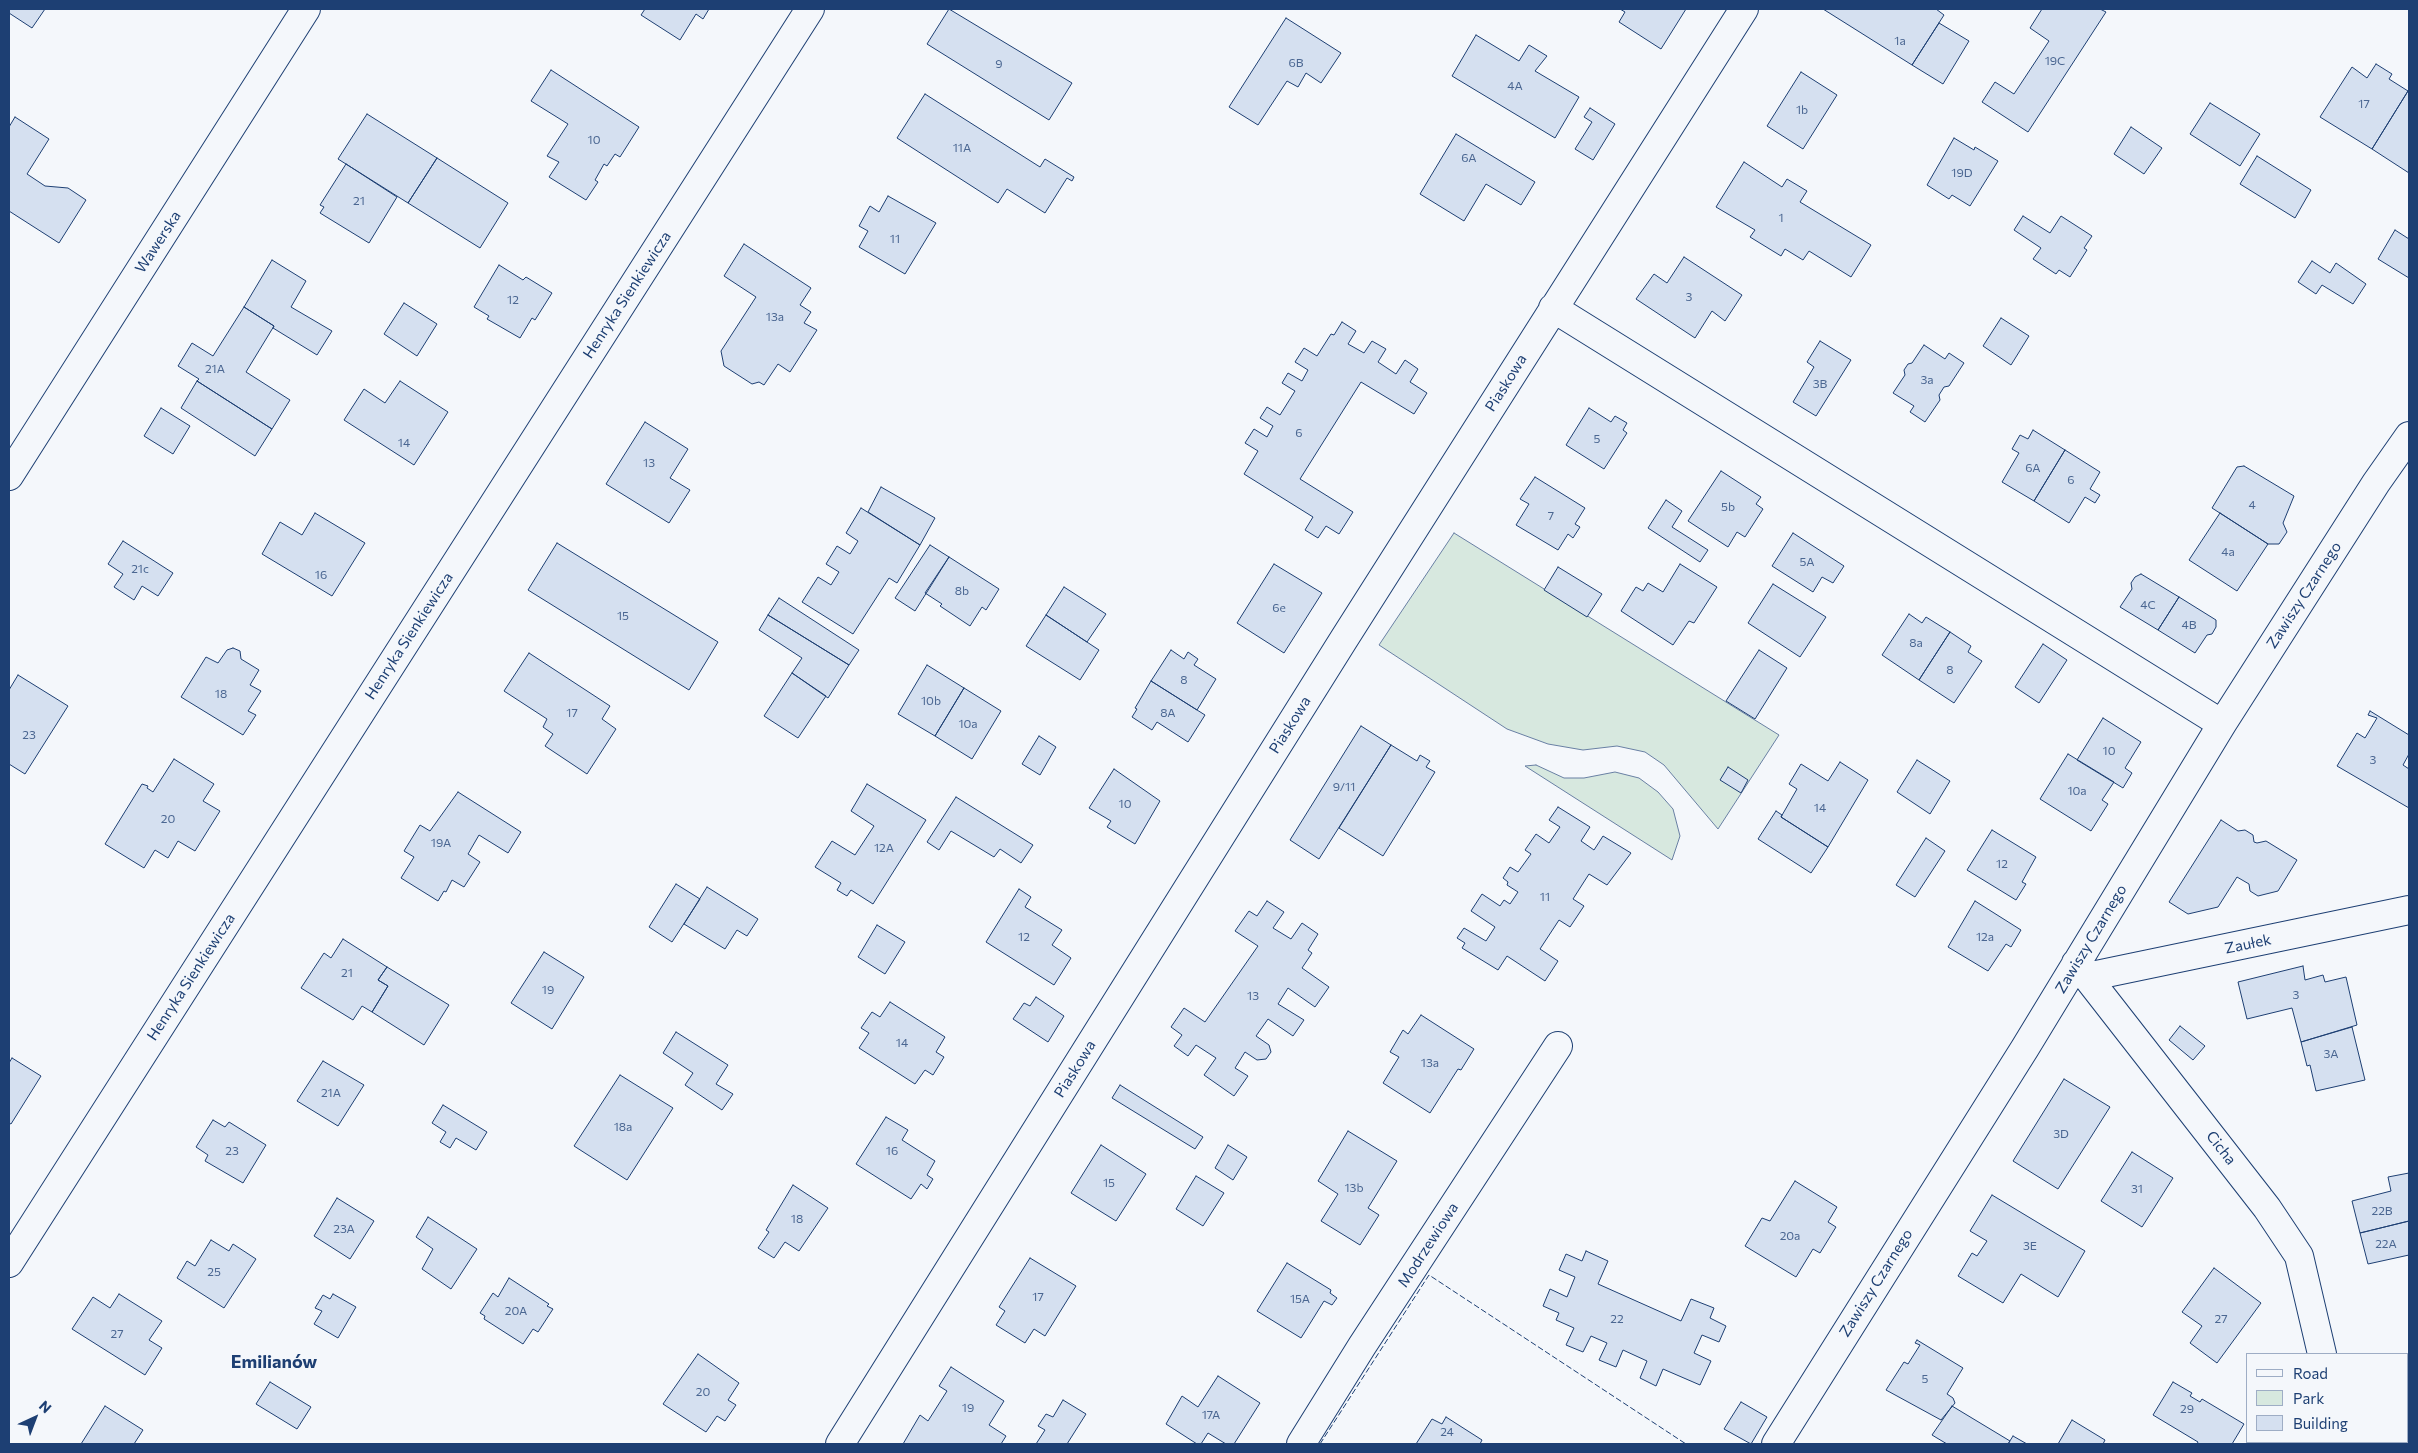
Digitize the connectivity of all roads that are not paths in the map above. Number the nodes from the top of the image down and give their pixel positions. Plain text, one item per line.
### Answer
1 (306, 9) edge
2 (810, 9) edge
3 (1744, 9) edge
4 (1553, 308) junction
5 (2409, 436) edge
6 (9, 476) edge
7 (2222, 724) junction
8 (2409, 910) edge
9 (2082, 970) junction
10 (1558, 1046) dead end
11 (9, 1264) edge
12 (2322, 1353) edge
13 (845, 1442) edge
14 (1301, 1444) edge
15 (1776, 1444) edge

1 - 6 street, Wawerska
2 - 11 street, Henryka Sienkiewicza
3 - 4 street, Piaskowa
4 - 7 street
4 - 13 street, Piaskowa
5 - 7 street, Zawiszy Czarnego
7 - 9 street, Zawiszy Czarnego
8 - 9 street, Zaułek
9 - 12 street, Cicha
9 - 15 street, Zawiszy Czarnego
10 - 14 street, Modrzewiowa

